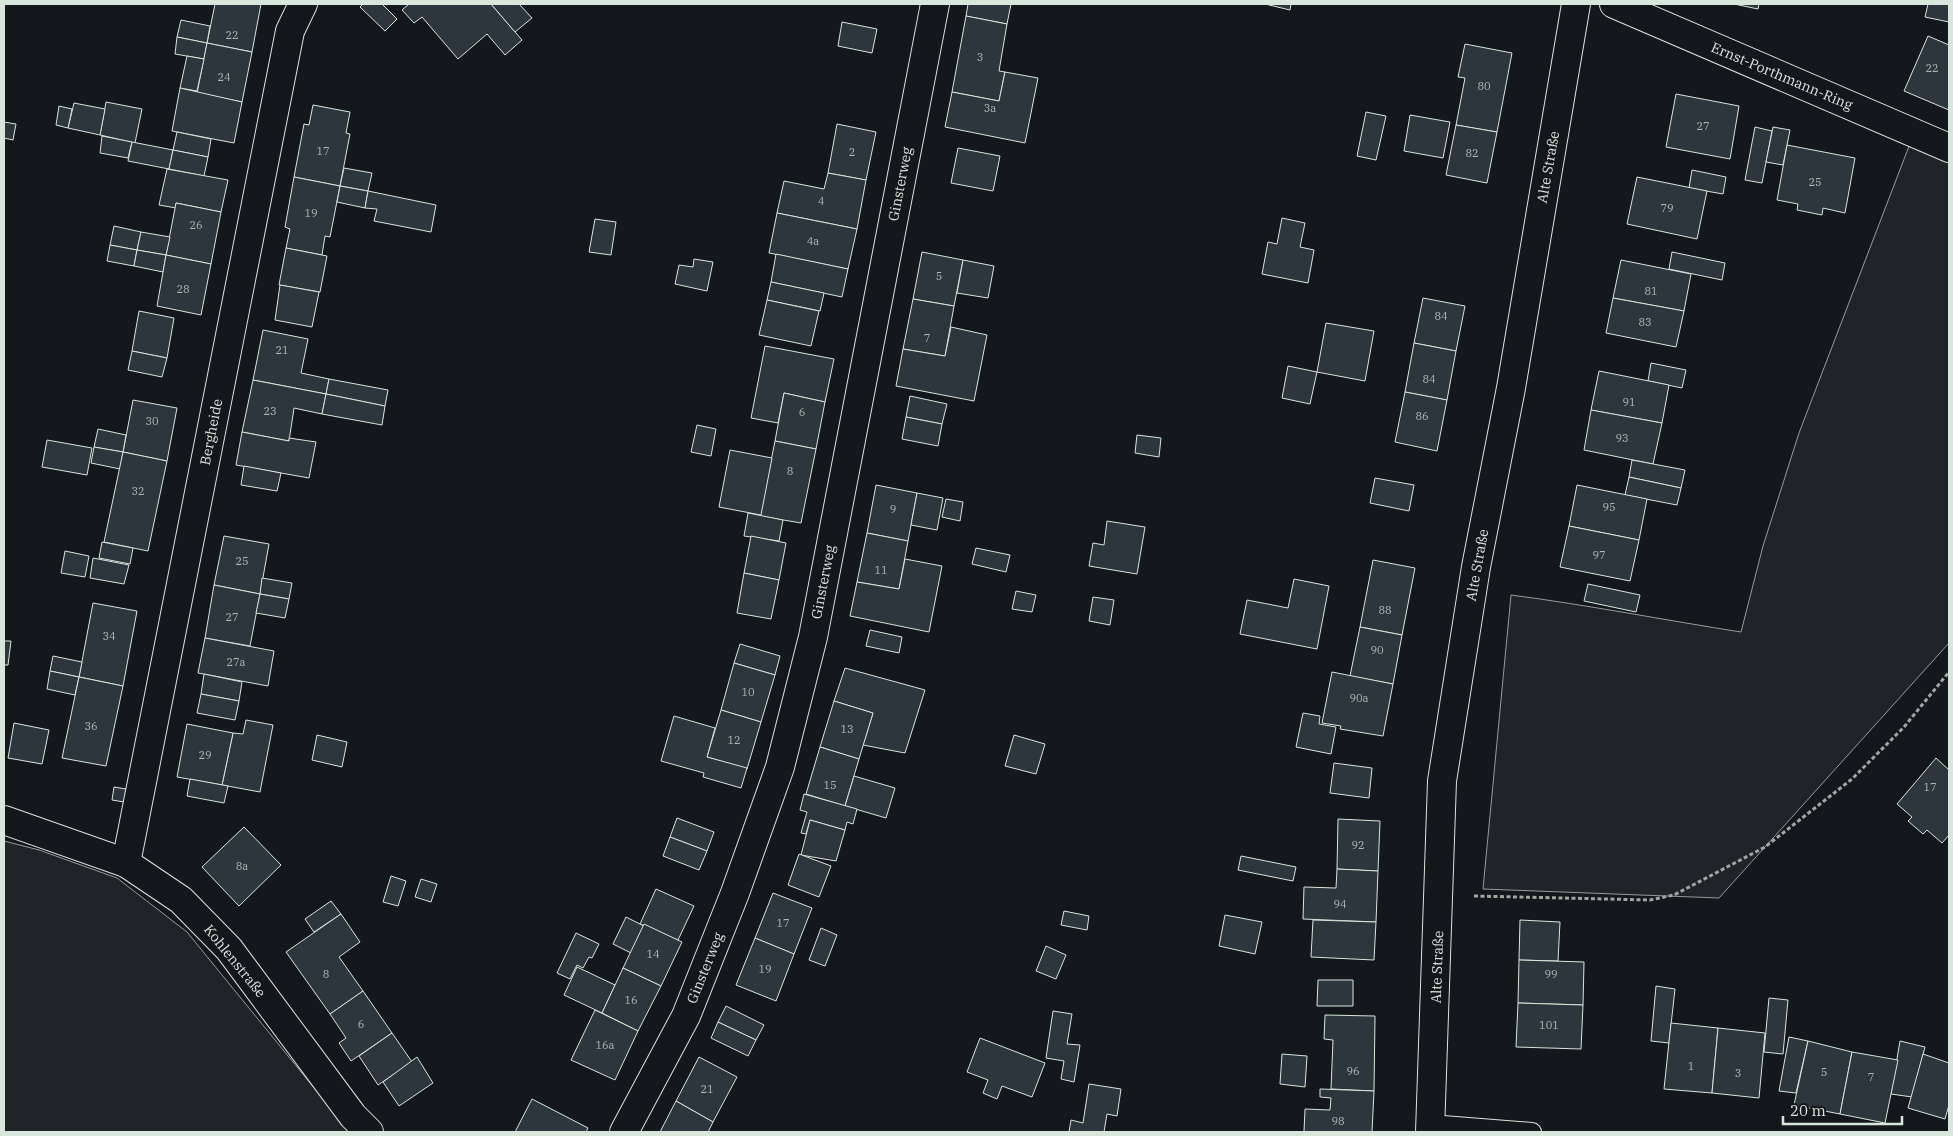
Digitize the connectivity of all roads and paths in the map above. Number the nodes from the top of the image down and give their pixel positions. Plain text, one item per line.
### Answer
1 (303, 4) edge
2 (934, 4) edge
3 (1576, 4) edge
4 (1614, 4) edge
5 (1949, 148) edge
6 (1949, 672) edge
7 (4, 820) edge
8 (126, 863) junction
9 (1439, 894) junction
10 (1430, 1128) edge
11 (369, 1132) edge
12 (624, 1132) edge
13 (1532, 1132) edge

1 - 8 street, Bergheide
2 - 12 street, Ginsterweg
3 - 9 street, Alte Straße
4 - 5 street, Ernst-Porthmann-Ring
6 - 9 path
7 - 8 street, Kohlenstraße
8 - 11 street, Kohlenstraße
9 - 10 street, Alte Straße
10 - 13 lane

